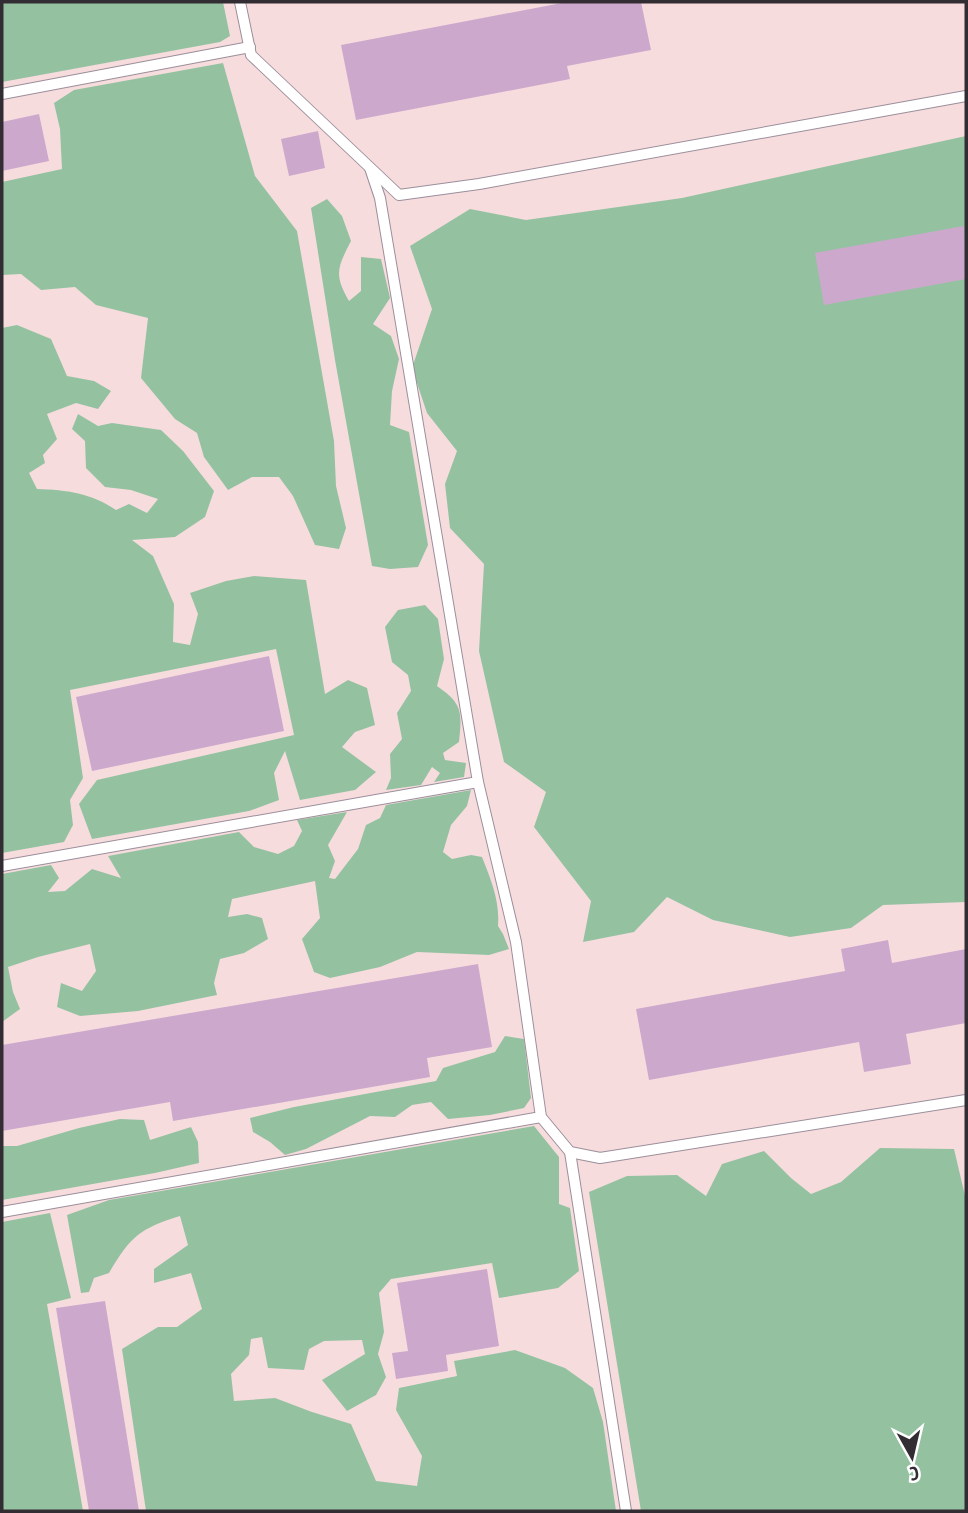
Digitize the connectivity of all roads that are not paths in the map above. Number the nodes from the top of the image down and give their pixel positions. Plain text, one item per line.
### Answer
1 (240, 2) edge
2 (250, 47) junction
3 (2, 94) edge
4 (966, 96) edge
5 (370, 168) junction
6 (478, 782) junction
7 (2, 866) edge
8 (966, 1100) edge
9 (541, 1117) junction
10 (570, 1152) junction
11 (2, 1212) edge
12 (626, 1511) edge

1 - 2 lane
2 - 3 lane
2 - 5 lane
4 - 5 lane
5 - 6 lane
6 - 7 lane
6 - 9 lane
8 - 10 lane
9 - 10 lane
9 - 11 lane
10 - 12 lane

